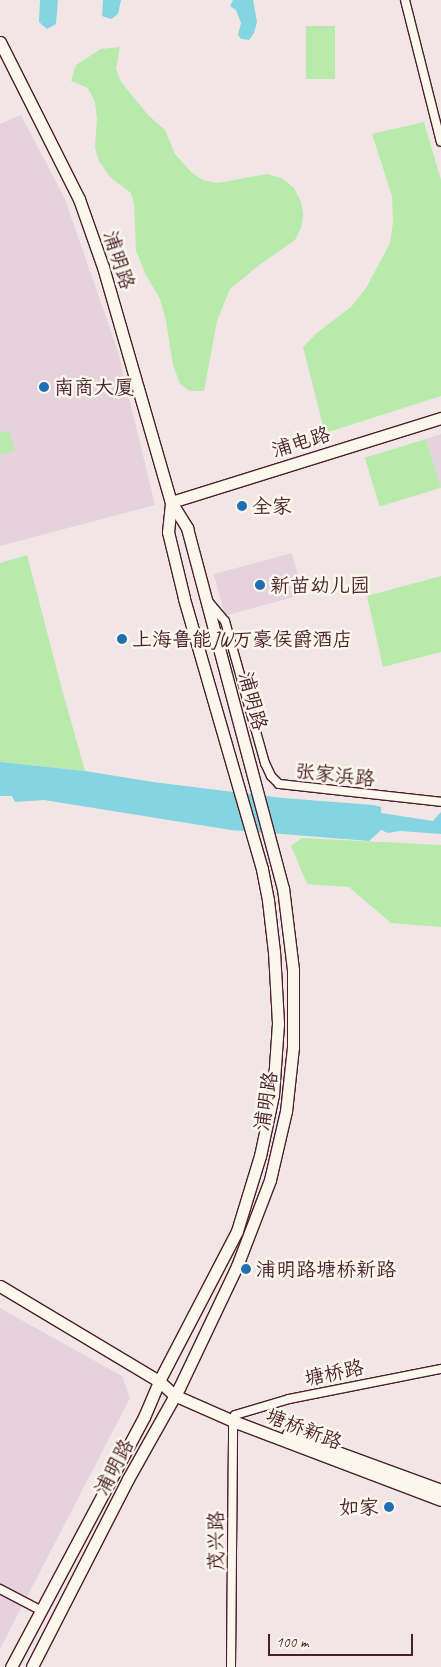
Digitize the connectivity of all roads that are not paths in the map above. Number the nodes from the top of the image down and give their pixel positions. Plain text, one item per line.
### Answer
1 (405, 0) edge
2 (0, 42) edge
3 (441, 142) edge
4 (441, 418) edge
5 (171, 502) junction
6 (205, 597) junction
7 (441, 802) edge
8 (0, 1286) edge
9 (441, 1369) edge
10 (159, 1381) junction
11 (177, 1391) junction
12 (234, 1418) junction
13 (441, 1490) edge
14 (441, 1500) edge
15 (0, 1589) edge
16 (40, 1610) junction
17 (11, 1667) edge
18 (32, 1667) edge
19 (232, 1667) edge

1 - 3 street
2 - 5 main road, 浦明路
4 - 5 main road, 浦电路
5 - 6 main road, 浦明路
5 - 10 main road, 浦明路
6 - 7 street, 张家浜路
6 - 11 main road, 浦明路
8 - 10 main road, 塘桥新路
9 - 12 street, 塘桥路
10 - 11 main road, 塘桥新路
10 - 16 main road, 浦明路
11 - 12 main road, 塘桥新路
11 - 18 main road, 浦明路
12 - 13 main road, 塘桥新路
12 - 14 main road, 塘桥新路
12 - 19 street, 茂兴路
15 - 16 street
16 - 17 main road, 浦明路

